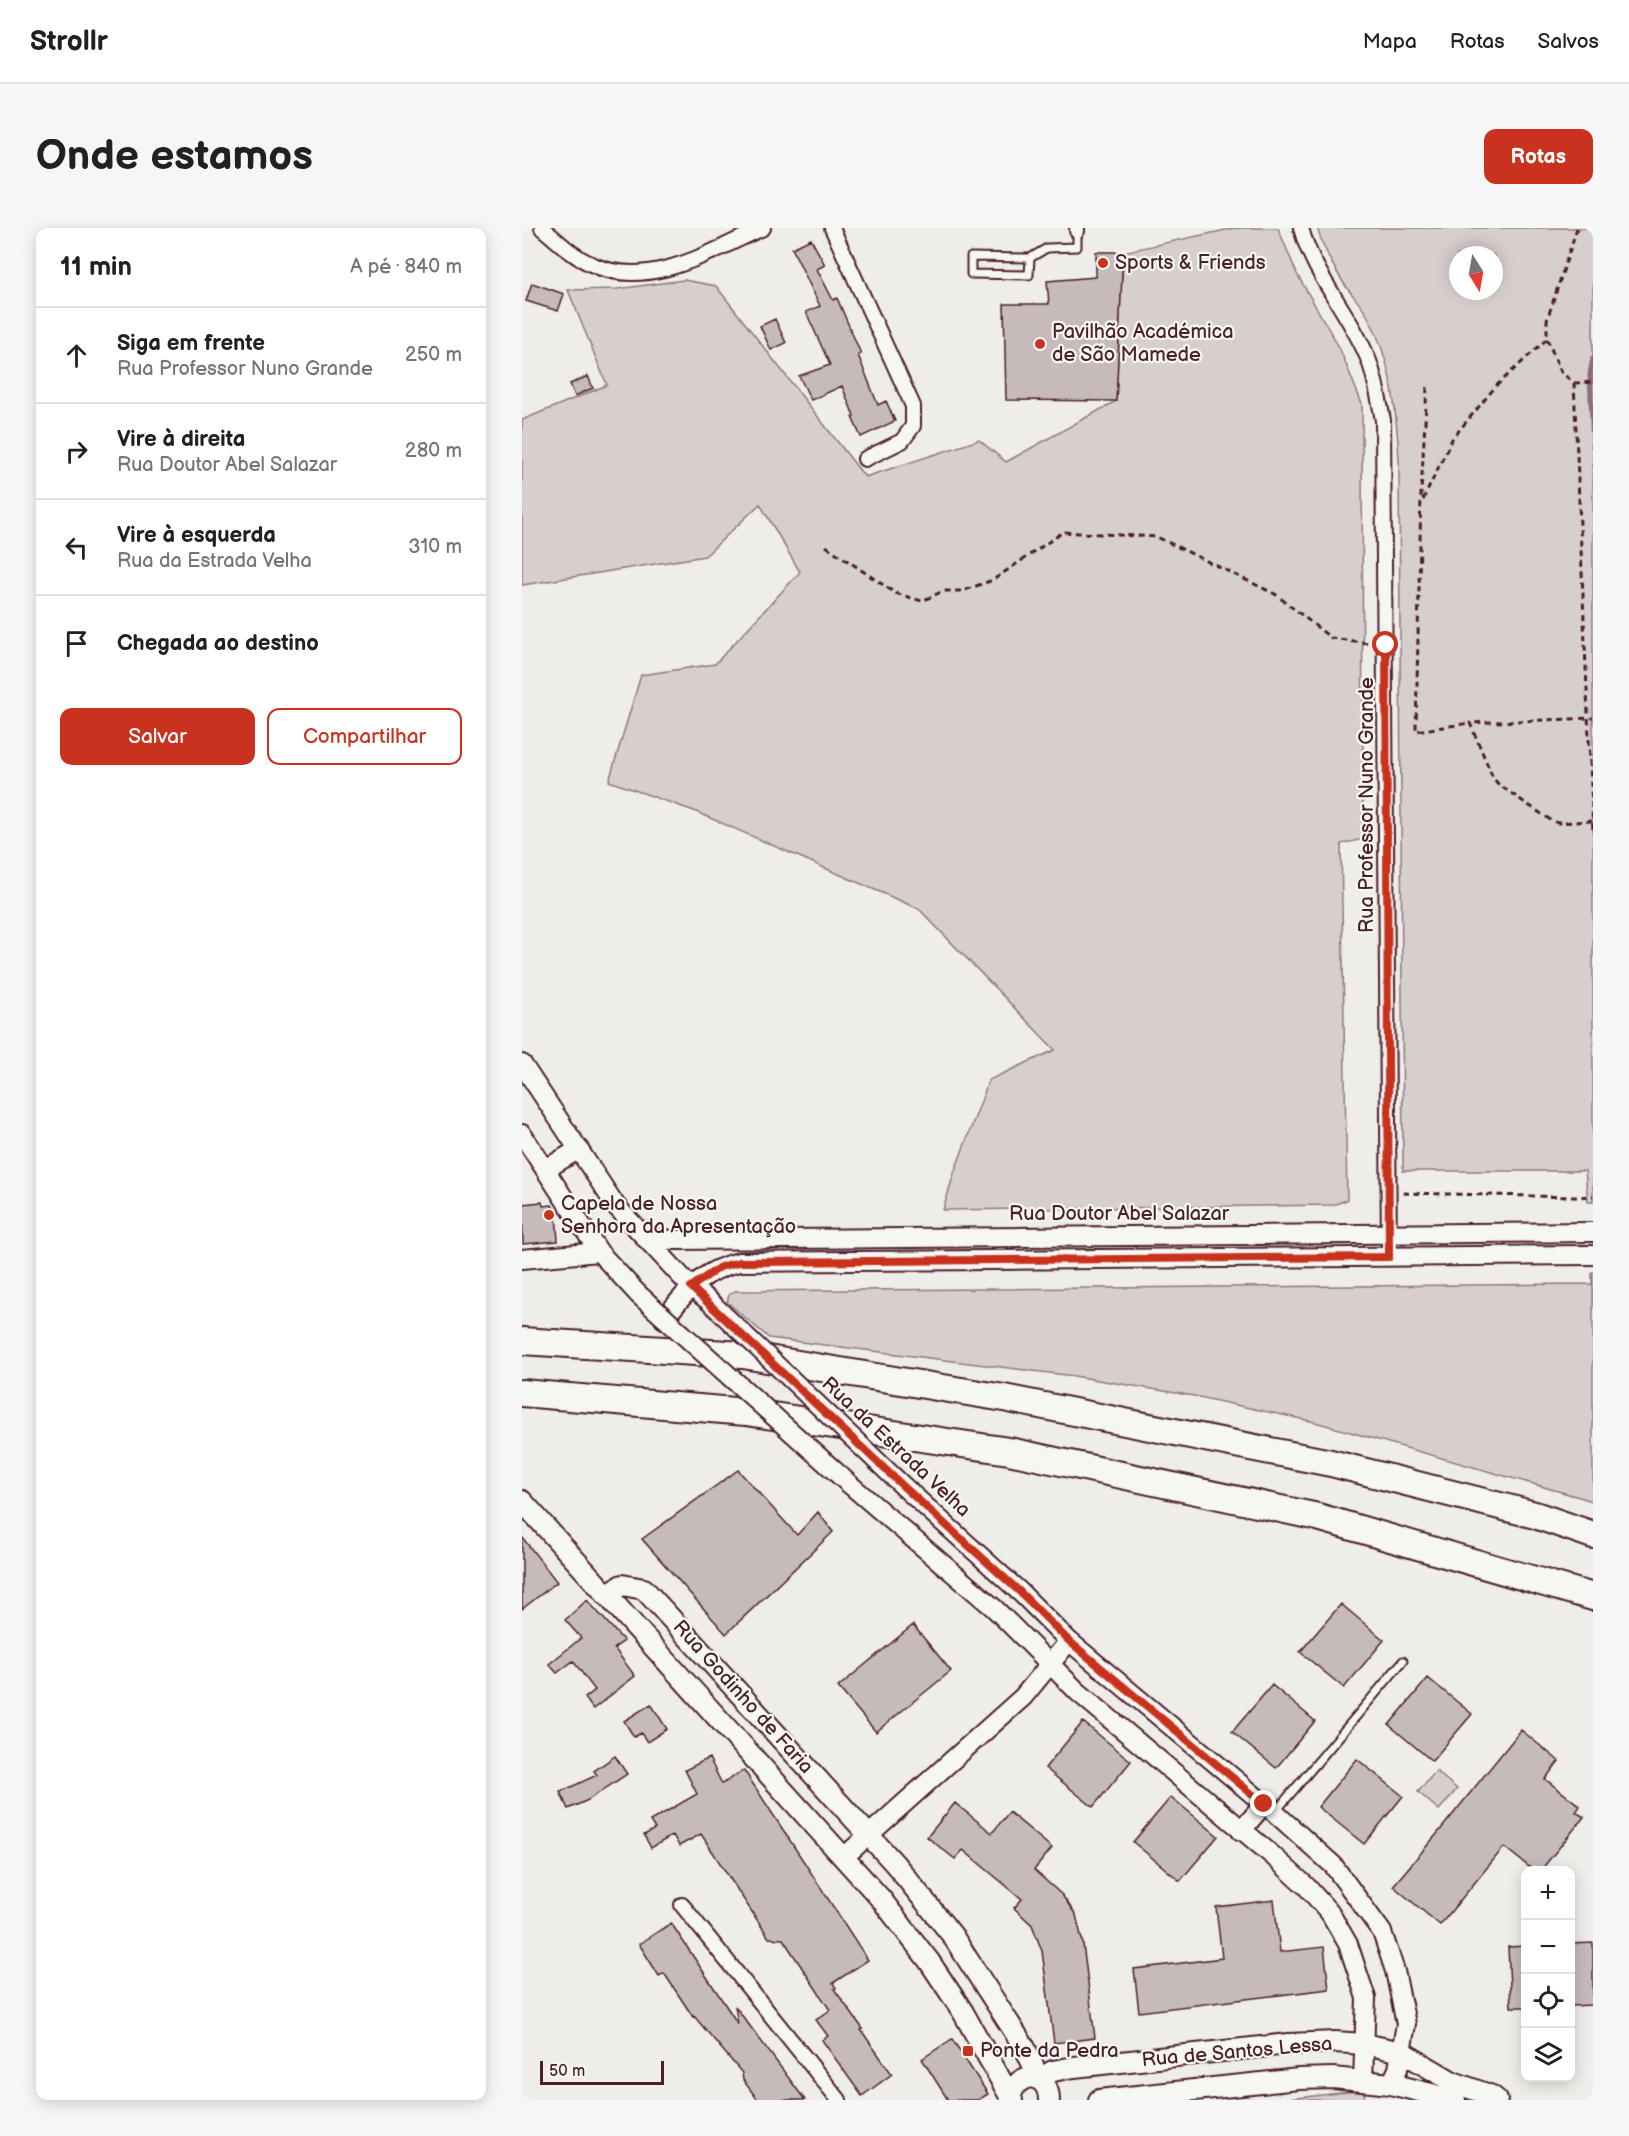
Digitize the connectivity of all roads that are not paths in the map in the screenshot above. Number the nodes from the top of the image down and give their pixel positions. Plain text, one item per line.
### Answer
1 (542, 228) edge
2 (763, 228) edge
3 (832, 228) edge
4 (1301, 228) edge
5 (1077, 230) edge
6 (1030, 258) junction
7 (865, 459) dead end
8 (522, 1064) edge
9 (522, 1134) edge
10 (579, 1149) junction
11 (546, 1169) junction
12 (1593, 1232) edge
13 (1389, 1234) junction
14 (645, 1238) junction
15 (598, 1252) junction
16 (1593, 1255) edge
17 (1389, 1257) junction
18 (522, 1259) edge
19 (687, 1292) junction
20 (664, 1319) junction
21 (522, 1341) edge
22 (522, 1393) edge
23 (522, 1501) edge
24 (1593, 1535) edge
25 (606, 1595) junction
26 (1593, 1597) edge
27 (1069, 1641) junction
28 (1403, 1661) dead end
29 (1050, 1665) junction
30 (1269, 1808) junction
31 (1241, 1831) junction
32 (870, 1836) junction
33 (844, 1857) junction
34 (682, 1905) dead end
35 (1364, 2044) junction
36 (1402, 2052) junction
37 (1037, 2078) junction
38 (1363, 2080) junction
39 (1391, 2084) junction
40 (1012, 2097) edge
41 (840, 2100) edge
42 (1049, 2100) edge
43 (1099, 2100) edge
44 (1455, 2100) edge
45 (1497, 2100) edge

1 - 2 street
3 - 7 street
4 - 13 street, Rua Professor Nuno Grande
5 - 6 lane
6 - 6 lane
8 - 10 street, Rua da Estrada Velha
9 - 11 street
10 - 11 street
10 - 14 street, Rua da Estrada Velha
11 - 15 street
12 - 13 street, Rua Doutor Abel Salazar
13 - 14 street, Rua Doutor Abel Salazar
13 - 17 street, Rua Professor Nuno Grande
14 - 19 street, Rua da Estrada Velha
15 - 18 street
15 - 20 street, bridge
16 - 17 street
17 - 19 street
19 - 20 street
19 - 27 street, Rua da Estrada Velha, bridge
20 - 29 street, bridge
21 - 24 highway
22 - 26 highway
23 - 25 main road, Rua Godinho de Faria
25 - 32 main road, Rua Godinho de Faria
25 - 33 main road, Rua Godinho de Faria
27 - 29 street
27 - 30 street, Rua da Estrada Velha
28 - 30 lane
29 - 31 street
29 - 32 street
30 - 31 street
30 - 36 street, Rua da Estrada Velha
31 - 35 street
32 - 33 street
32 - 37 main road, Rua Godinho de Faria
33 - 40 main road, Rua Godinho de Faria
34 - 41 street
35 - 36 main road, Rua de Santos Lessa
35 - 37 main road, Rua de Santos Lessa
35 - 38 street
36 - 39 street, Rua da Estrada Velha
36 - 45 main road, Rua de Santos Lessa
37 - 40 main road, Rua Godinho de Faria
37 - 42 main road, Rua Godinho de Faria
38 - 39 main road, Rua de Santos Lessa
38 - 43 main road, Rua de Santos Lessa
39 - 44 main road, Rua de Santos Lessa

